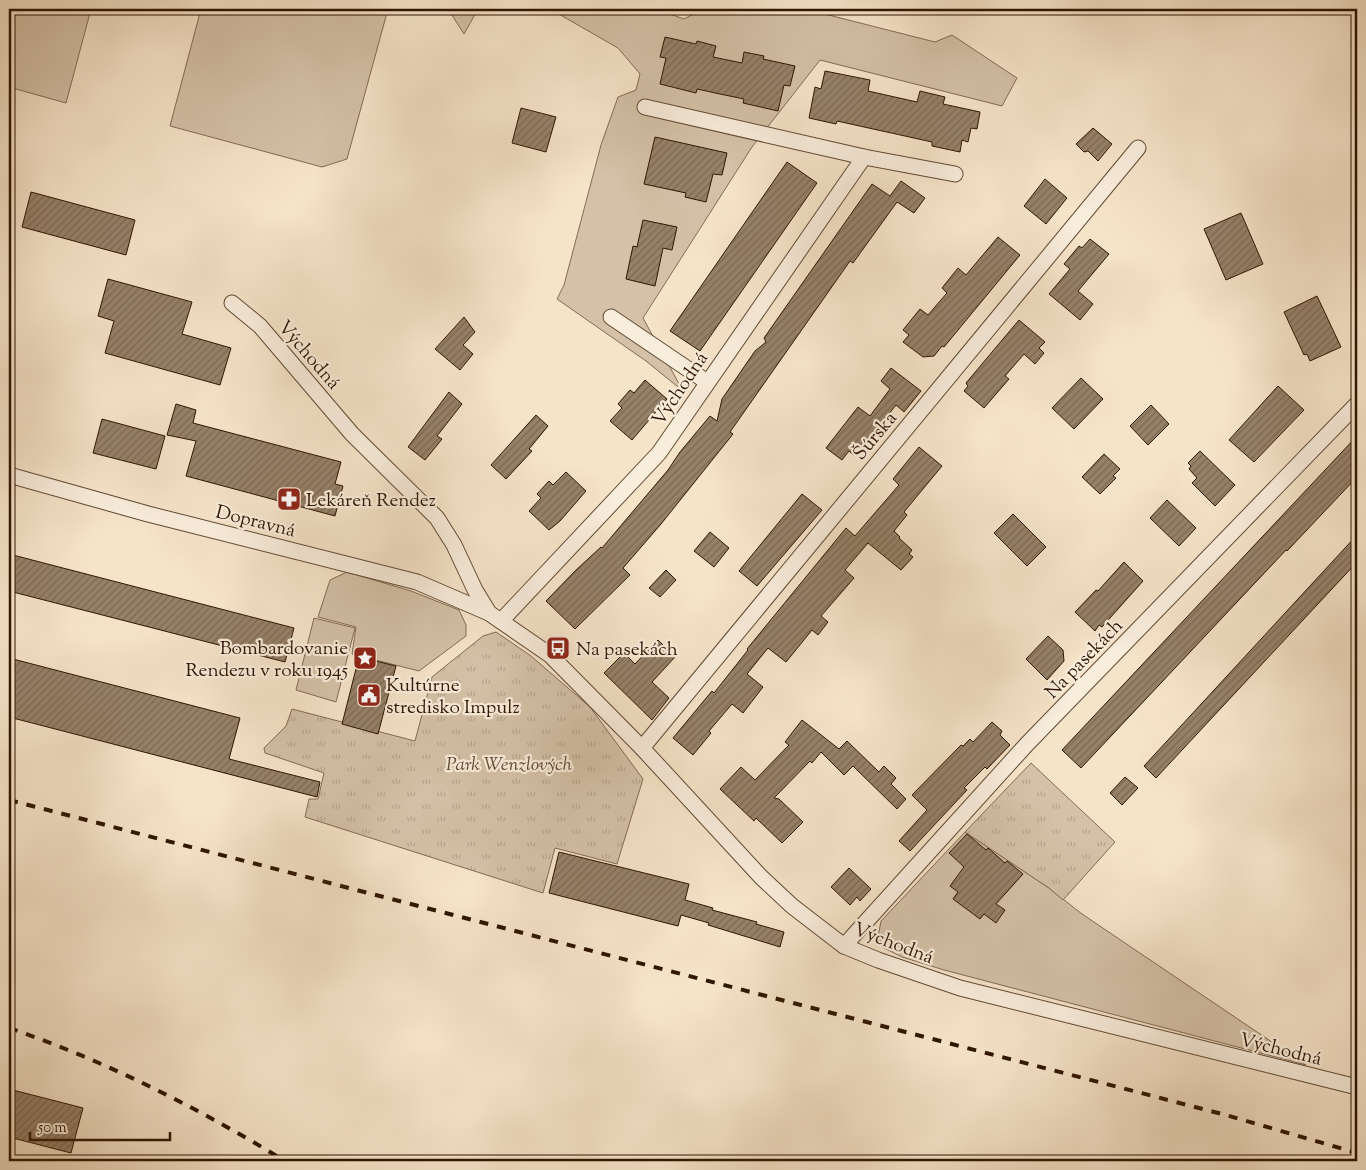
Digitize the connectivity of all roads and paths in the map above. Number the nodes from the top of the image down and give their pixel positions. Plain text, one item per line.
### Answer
1 (645, 107) dead end
2 (1138, 148) dead end
3 (864, 157) junction
4 (955, 174) dead end
5 (232, 303) dead end
6 (611, 317) dead end
7 (707, 382) junction
8 (1357, 404) edge
9 (9, 475) edge
10 (495, 617) junction
11 (642, 748) junction
12 (844, 946) junction
13 (1357, 1087) edge

1 - 3 street
2 - 11 street, Šúrska
3 - 4 street
3 - 7 street, Východná
5 - 10 street, Východná
6 - 7 street
7 - 10 street, Východná
8 - 12 street, Na pasekách
9 - 10 street, Dopravná
10 - 11 street, Východná
11 - 12 street, Východná
12 - 13 street, Východná

